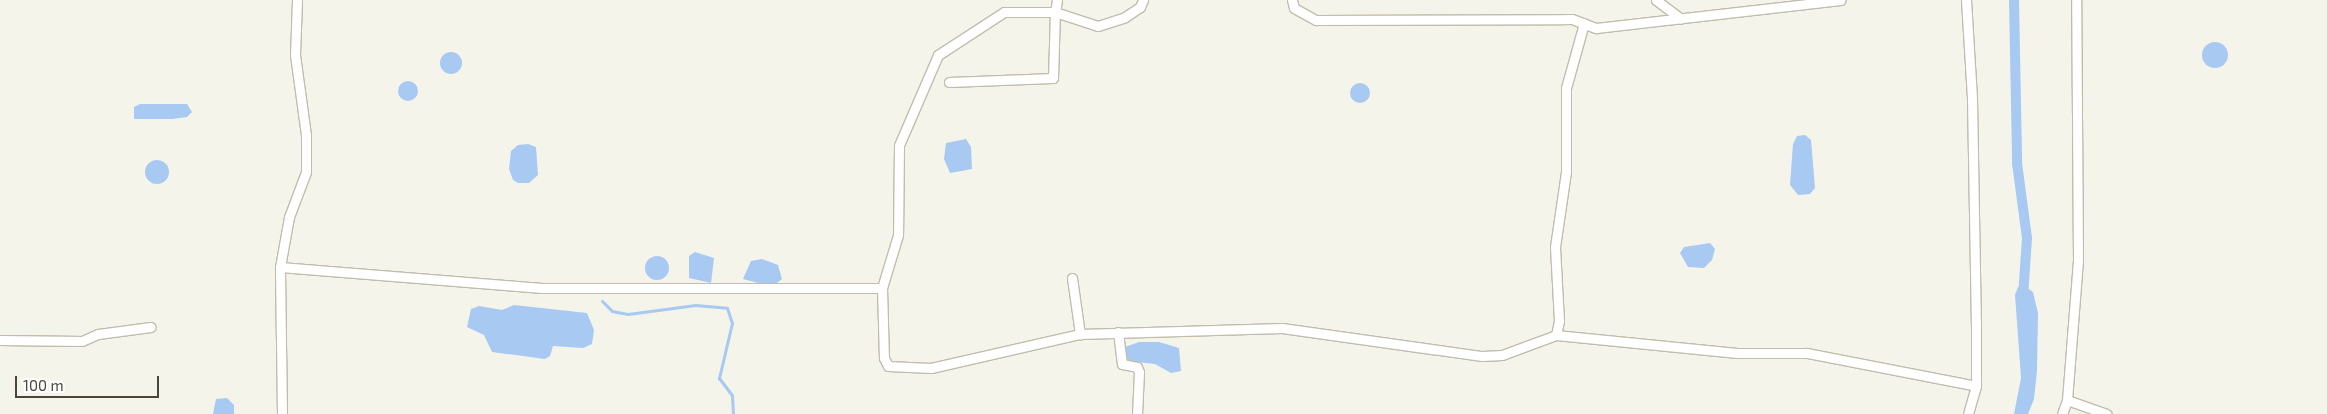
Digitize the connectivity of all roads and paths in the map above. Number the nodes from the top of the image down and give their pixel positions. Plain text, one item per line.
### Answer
1 (297, 0) edge
2 (1057, 0) edge
3 (1143, 0) edge
4 (1292, 0) edge
5 (1656, 0) edge
6 (1840, 0) edge
7 (1966, 0) edge
8 (2076, 0) edge
9 (1055, 12) junction
10 (1681, 19) junction
11 (1584, 23) junction
12 (949, 82) dead end
13 (280, 267) junction
14 (1072, 278) dead end
15 (882, 288) junction
16 (151, 327) dead end
17 (1118, 332) junction
18 (1080, 334) junction
19 (1556, 335) junction
20 (0, 340) edge
21 (1976, 386) junction
22 (2067, 400) junction
23 (282, 414) edge
24 (1137, 414) edge
25 (1968, 414) edge
26 (2062, 414) edge
27 (2106, 414) edge

1 - 13 street
2 - 9 street
3 - 9 street
4 - 11 street
5 - 10 street
6 - 10 street
7 - 21 street
8 - 22 street
9 - 12 street
9 - 15 street
10 - 11 street
11 - 19 street
13 - 15 street
13 - 23 street
14 - 18 street
15 - 18 street
16 - 20 street
17 - 18 street
17 - 19 street
17 - 24 street
19 - 21 street
21 - 25 street
22 - 26 street
22 - 27 street

